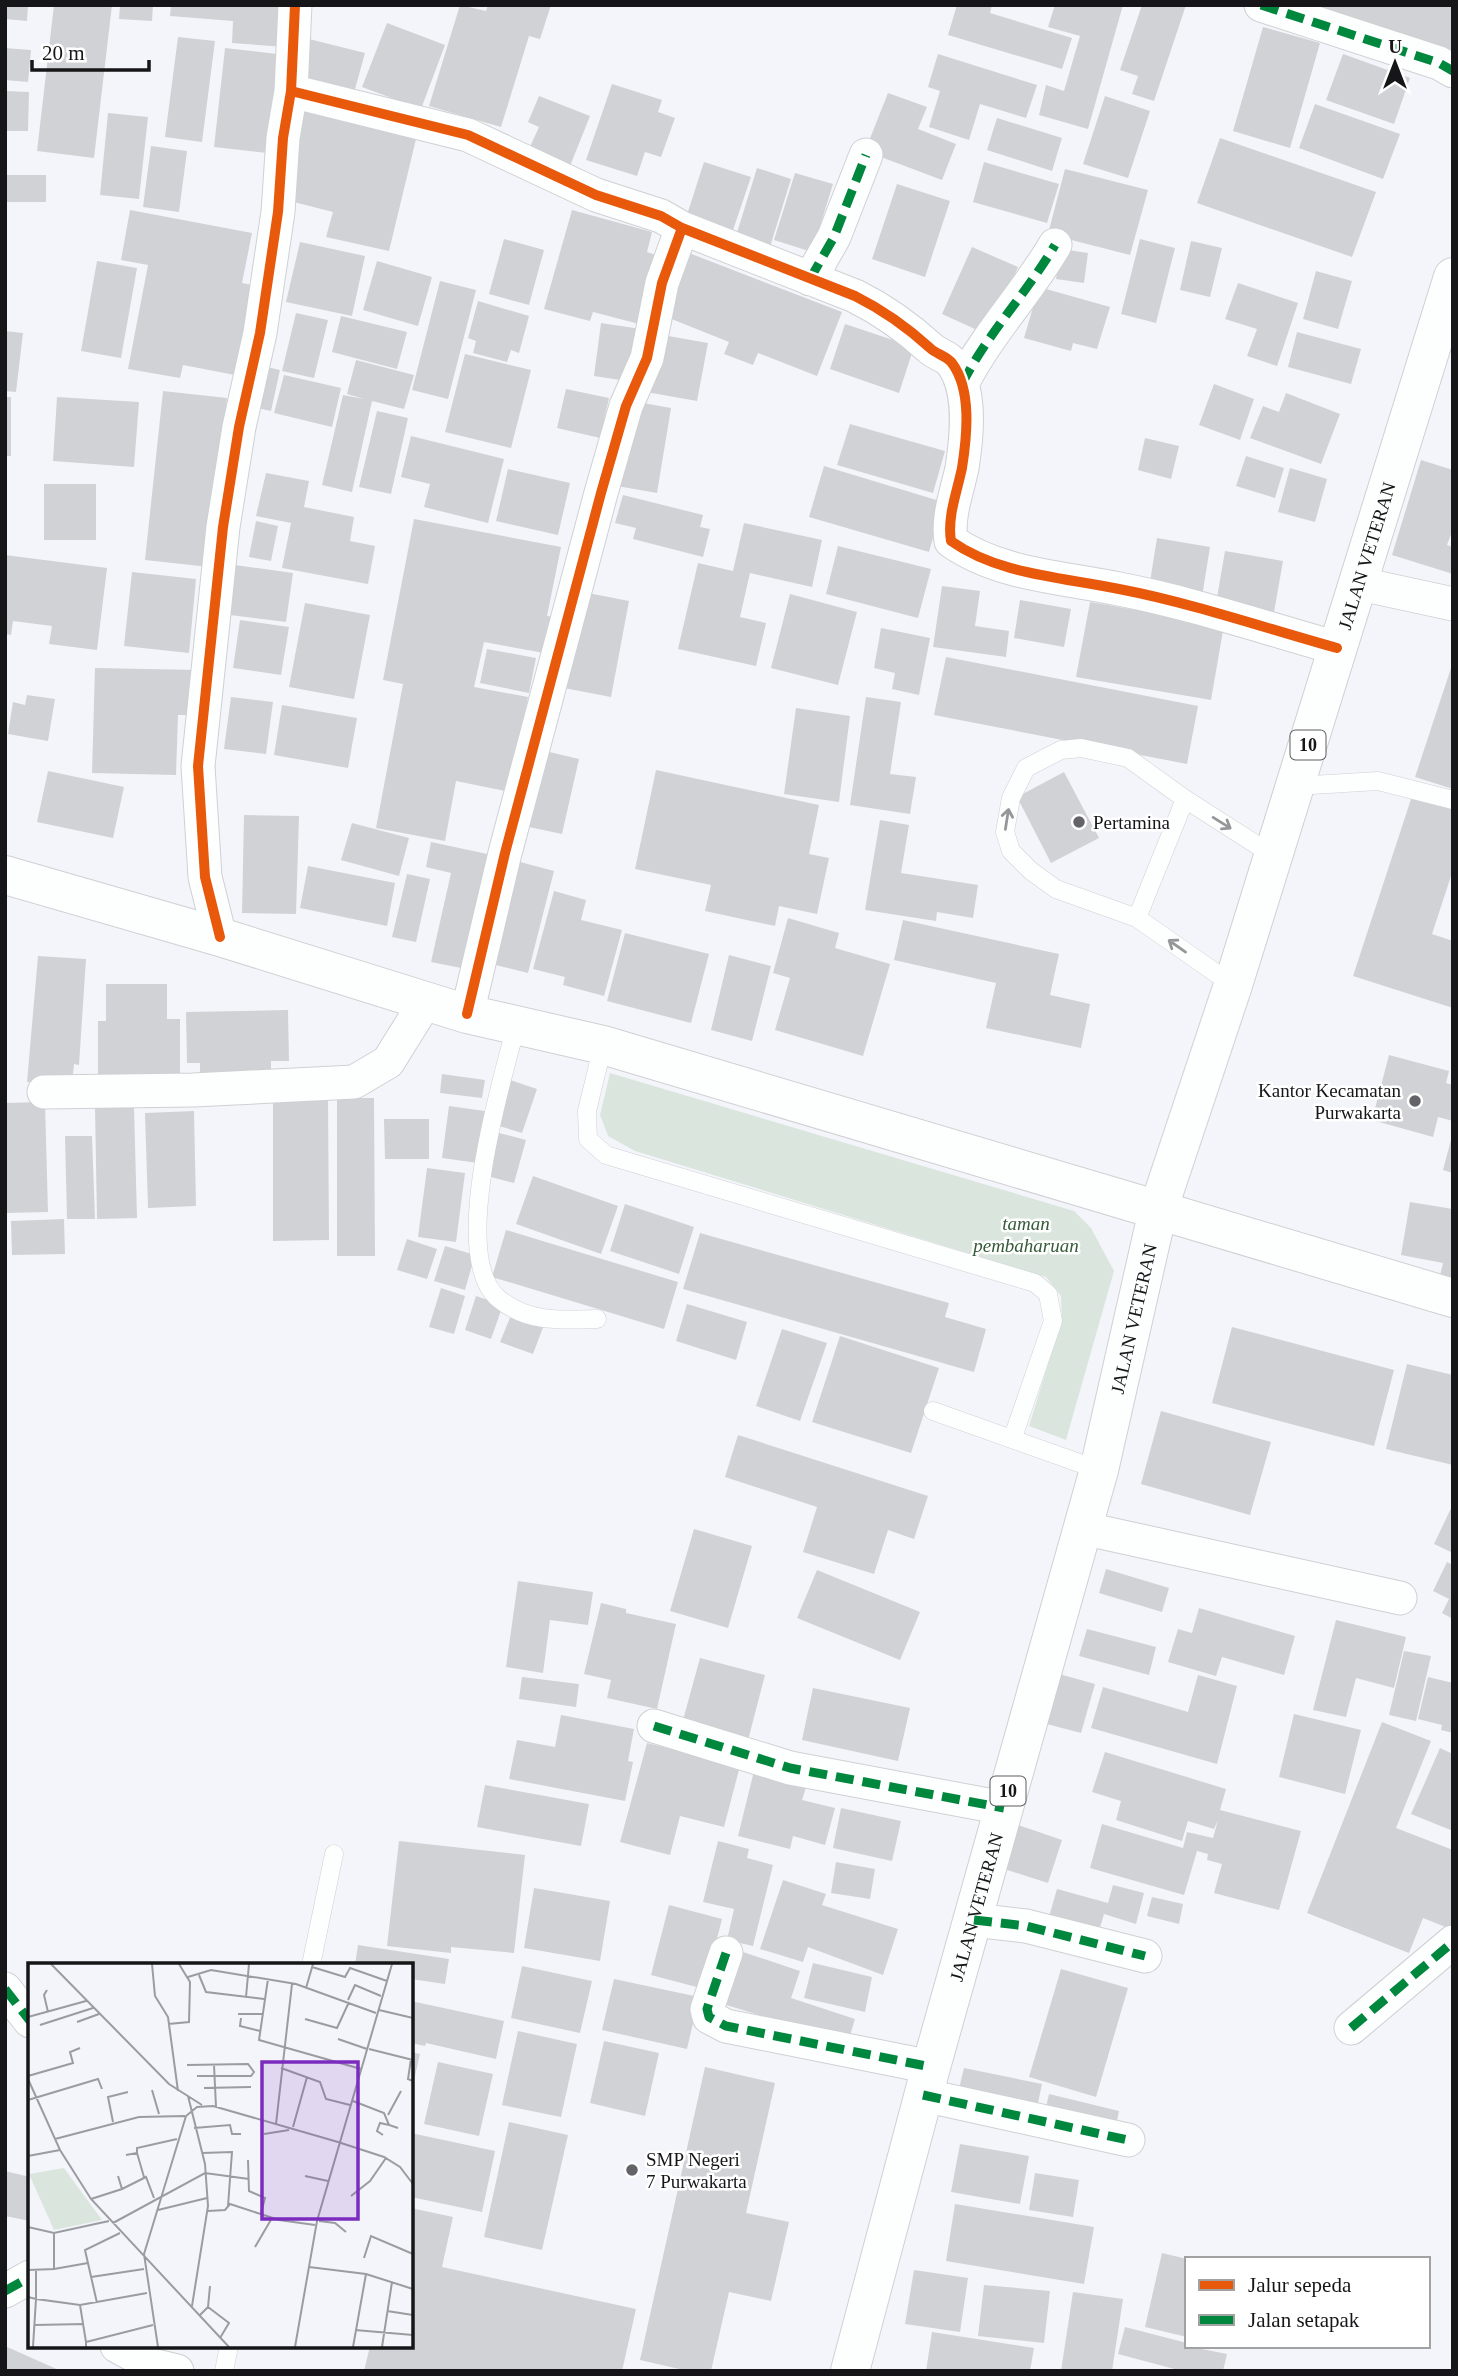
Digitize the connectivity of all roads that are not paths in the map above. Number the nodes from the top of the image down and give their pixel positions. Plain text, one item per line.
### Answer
1 (295, 5) edge
2 (1261, 5) edge
3 (1453, 71) edge
4 (291, 91) junction
5 (866, 155) dead end
6 (682, 228) junction
7 (1055, 244) dead end
8 (1453, 277) edge
9 (810, 279) junction
10 (962, 384) junction
11 (1356, 583) junction
12 (1453, 604) edge
13 (1337, 648) junction
14 (1295, 786) junction
15 (1185, 799) junction
16 (1453, 800) edge
17 (1274, 856) junction
18 (5, 875) edge
19 (1137, 918) junction
20 (220, 937) junction
21 (1233, 985) junction
22 (426, 1001) junction
23 (467, 1014) junction
24 (517, 1023) junction
25 (603, 1045) junction
26 (44, 1092) dead end
27 (1158, 1210) junction
28 (1453, 1298) edge
29 (597, 1320) dead end
30 (933, 1411) dead end
31 (1013, 1437) junction
32 (1099, 1470) junction
33 (1082, 1528) junction
34 (1399, 1598) dead end
35 (654, 1726) dead end
36 (1004, 1808) junction
37 (334, 1854) dead end
38 (974, 1920) junction
39 (1453, 1942) edge
40 (726, 1953) dead end
41 (1145, 1956) dead end
42 (311, 1963) edge
43 (5, 1989) edge
44 (28, 2018) edge
45 (1351, 2028) dead end
46 (927, 2081) junction
47 (1128, 2140) dead end
48 (28, 2278) edge
49 (5, 2291) edge
50 (5, 2297) edge
51 (28, 2305) edge
52 (121, 2348) edge
53 (229, 2348) edge
54 (159, 2369) edge
55 (224, 2371) edge
56 (850, 2371) edge

1 - 4 street
2 - 3 street
4 - 6 street
4 - 20 street
5 - 9 street
6 - 9 street
6 - 23 street
7 - 10 street
8 - 11 main road, JALAN VETERAN / 10
9 - 10 street
10 - 13 street
11 - 12 street
11 - 13 main road, JALAN VETERAN / 10
13 - 14 main road, JALAN VETERAN / 10
14 - 16 lane
14 - 17 main road, JALAN VETERAN / 10
15 -> 17 lane
15 - 19 lane
19 -> 15 lane
17 - 21 main road, JALAN VETERAN / 10
18 - 20 main road
21 -> 19 lane
20 - 22 main road
21 - 27 main road, JALAN VETERAN / 10
22 - 23 main road
22 - 26 street
23 - 24 main road
24 - 25 main road
24 - 29 lane
25 - 27 main road
25 - 31 lane
27 - 28 main road
27 - 32 main road, JALAN VETERAN / 10
30 - 31 lane
31 - 32 lane
32 - 33 main road, JALAN VETERAN / 10
33 - 34 street
33 - 36 main road, JALAN VETERAN / 10
35 - 36 street
36 - 38 main road, JALAN VETERAN / 10
37 - 42 lane
38 - 41 street
38 - 46 main road, JALAN VETERAN / 10
39 - 45 street
40 - 46 street
43 - 44 street
46 - 47 street
46 - 56 main road, JALAN VETERAN / 10
48 - 49 street
50 - 51 street
52 - 54 street
53 - 55 lane

